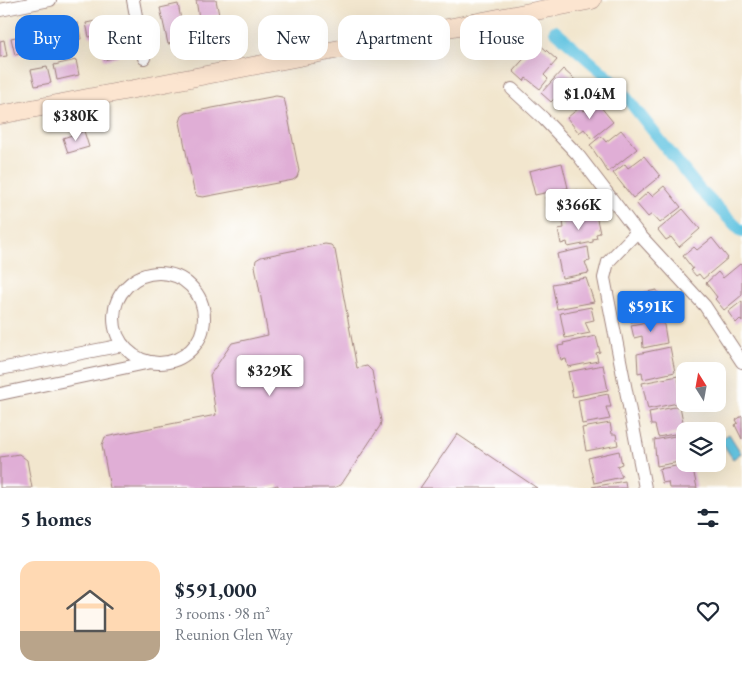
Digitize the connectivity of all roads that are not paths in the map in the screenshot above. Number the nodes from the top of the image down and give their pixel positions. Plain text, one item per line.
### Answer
1 (50, 0) edge
2 (133, 0) edge
3 (592, 0) edge
4 (0, 10) edge
5 (136, 15) edge
6 (512, 89) dead end
7 (0, 115) edge
8 (637, 232) junction
9 (123, 345) junction
10 (151, 362) junction
11 (742, 362) edge
12 (0, 369) edge
13 (0, 394) edge
14 (645, 488) edge

1 - 4 street
2 - 5 street
3 - 7 main road
6 - 8 street
8 - 11 street
8 - 14 street
9 - 10 street
9 - 10 street
9 - 12 street
10 - 13 street

